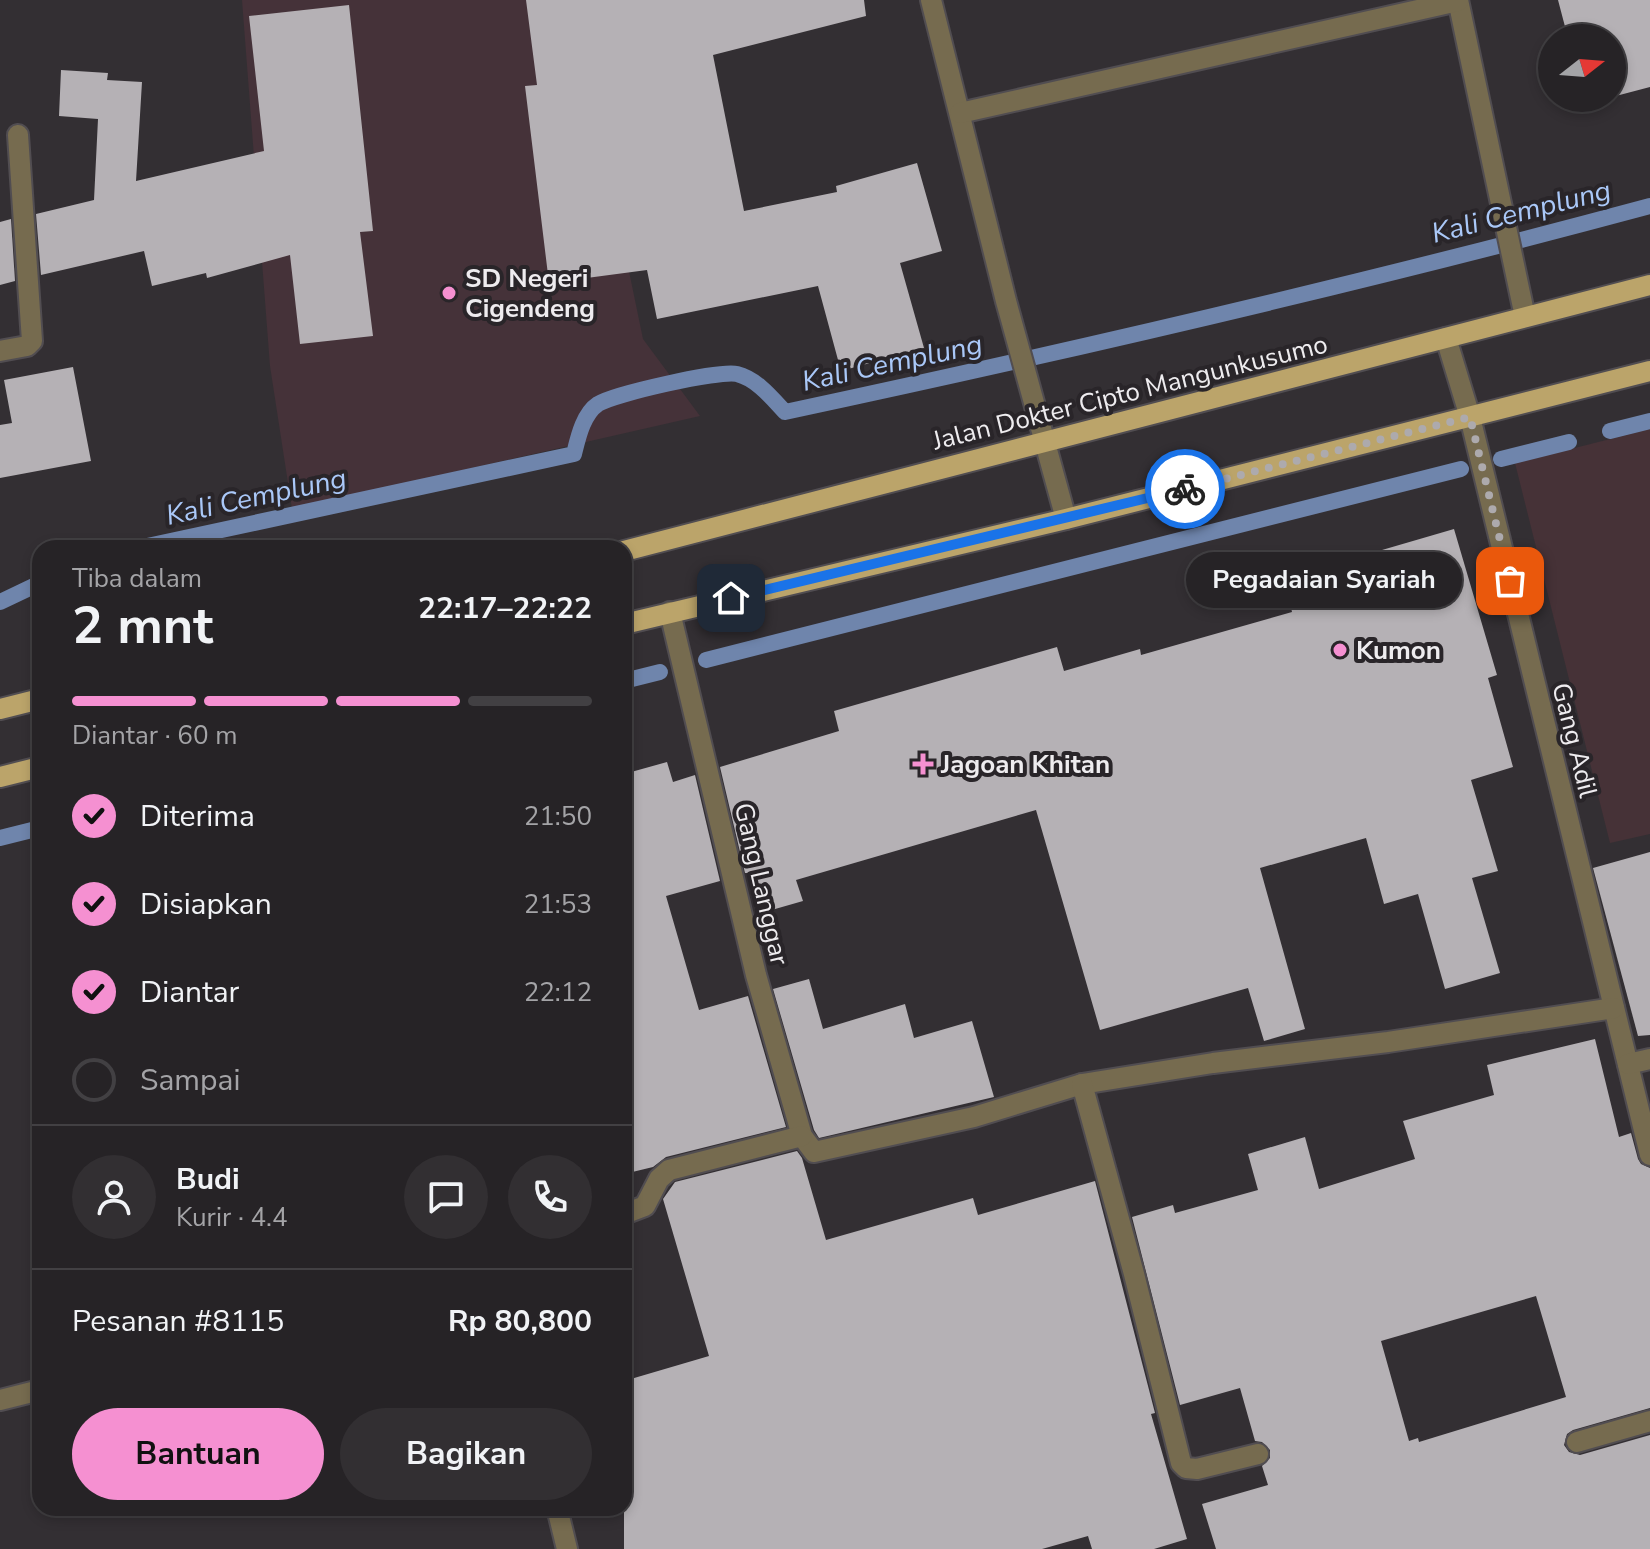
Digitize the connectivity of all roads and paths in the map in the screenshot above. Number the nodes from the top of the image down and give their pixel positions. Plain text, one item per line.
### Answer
1 (931, 0) edge
2 (1458, 0) edge
3 (960, 113) junction
4 (18, 135) dead end
5 (1650, 285) edge
6 (1525, 317) junction
7 (1446, 338) junction
8 (0, 351) edge
9 (1650, 371) edge
10 (1470, 417) junction
11 (1046, 441) junction
12 (1066, 519) junction
13 (632, 549) edge
14 (670, 612) junction
15 (632, 622) edge
16 (32, 701) edge
17 (0, 709) edge
18 (32, 769) edge
19 (0, 777) edge
20 (1614, 1008) junction
21 (1650, 1059) edge
22 (1628, 1064) junction
23 (1082, 1084) junction
24 (802, 1136) junction
25 (1650, 1155) edge
26 (632, 1211) edge
27 (32, 1392) edge
28 (0, 1400) edge
29 (1650, 1421) edge
30 (1577, 1442) dead end
31 (1258, 1454) dead end
32 (559, 1516) edge
33 (567, 1549) edge

1 - 3 street
2 - 3 street
2 - 6 street
3 - 11 street
4 - 8 street
5 - 6 main road, Jalan Dokter Cipto Mangunkusumo
6 - 7 main road, Jalan Dokter Cipto Mangunkusumo
7 - 10 street, Gang Adil
7 - 11 main road, Jalan Dokter Cipto Mangunkusumo
9 - 10 main road
10 - 12 main road
10 - 20 street, Gang Adil
11 - 12 street
11 - 13 main road, Jalan Dokter Cipto Mangunkusumo
12 - 14 main road
14 - 15 main road
14 - 24 street, Gang Langgar
16 - 17 main road
18 - 19 main road
20 - 22 street, Gang Adil
20 - 23 street
21 - 22 street
22 - 25 street, Gang Adil
23 - 24 street
23 - 31 street
24 - 26 street
27 - 28 street
29 - 30 street
32 - 33 street

